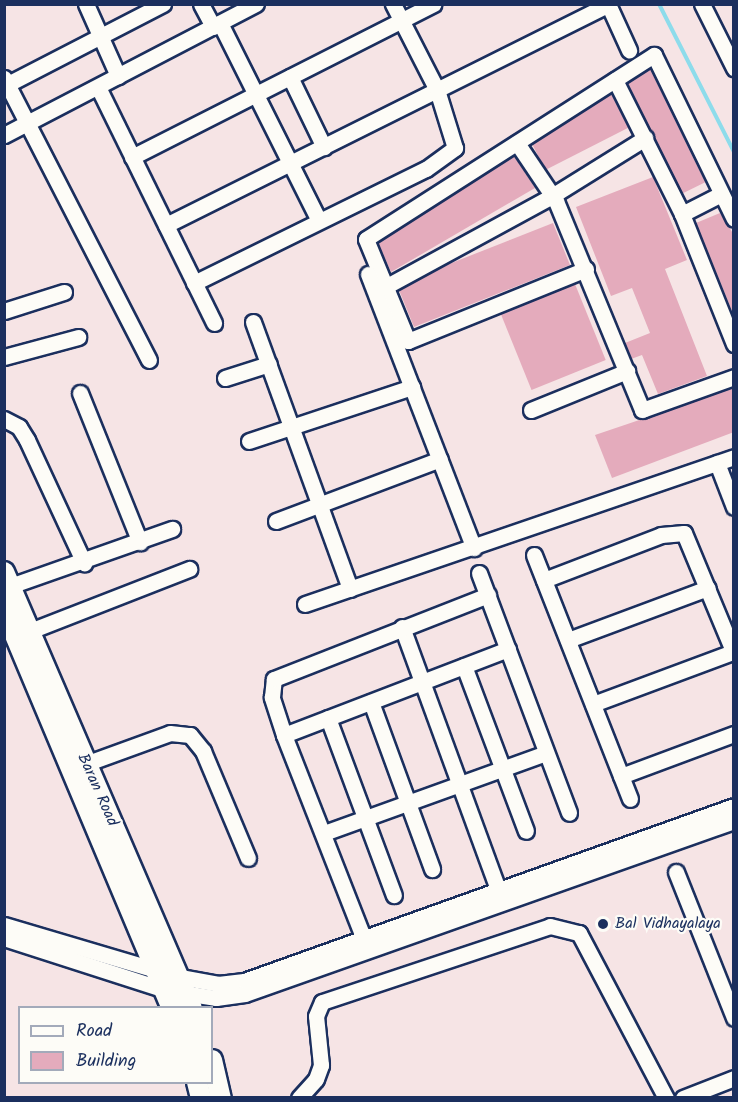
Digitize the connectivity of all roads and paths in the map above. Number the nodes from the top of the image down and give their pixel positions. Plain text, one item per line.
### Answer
1 (86, 4) edge
2 (163, 4) edge
3 (201, 4) edge
4 (256, 4) edge
5 (393, 4) edge
6 (433, 4) edge
7 (702, 4) edge
8 (608, 5) edge
9 (401, 21) junction
10 (216, 25) junction
11 (100, 37) junction
12 (729, 46) edge
13 (629, 50) dead end
14 (734, 68) edge
15 (118, 76) junction
16 (290, 77) junction
17 (615, 80) junction
18 (5, 83) edge
19 (98, 87) junction
20 (436, 90) junction
21 (255, 94) junction
22 (25, 124) junction
23 (4, 135) edge
24 (645, 138) junction
25 (517, 142) junction
26 (324, 147) junction
27 (132, 157) junction
28 (290, 163) junction
29 (552, 196) junction
30 (727, 200) edge
31 (682, 214) junction
32 (734, 219) edge
33 (319, 221) junction
34 (166, 225) junction
35 (586, 269) junction
36 (368, 274) dead end
37 (194, 283) junction
38 (386, 287) junction
39 (64, 292) dead end
40 (4, 311) edge
41 (253, 322) dead end
42 (214, 323) dead end
43 (78, 337) dead end
44 (734, 344) edge
45 (4, 357) edge
46 (149, 360) dead end
47 (268, 364) junction
48 (627, 371) junction
49 (734, 377) edge
50 (225, 378) dead end
51 (412, 387) junction
52 (80, 393) dead end
53 (531, 411) dead end
54 (4, 419) edge
55 (292, 428) junction
56 (249, 441) dead end
57 (734, 457) edge
58 (440, 459) junction
59 (717, 463) junction
60 (319, 505) junction
61 (734, 507) edge
62 (276, 521) dead end
63 (172, 529) dead end
64 (140, 542) junction
65 (474, 548) junction
66 (534, 555) dead end
67 (84, 562) junction
68 (189, 569) dead end
69 (479, 573) dead end
70 (7, 579) edge
71 (544, 580) junction
72 (708, 588) junction
73 (350, 589) junction
74 (488, 595) junction
75 (305, 604) dead end
76 (4, 609) edge
77 (402, 627) junction
78 (30, 631) junction
79 (568, 640) junction
80 (508, 649) junction
81 (733, 653) edge
82 (464, 666) junction
83 (422, 682) junction
84 (371, 702) junction
85 (593, 704) junction
86 (328, 718) junction
87 (734, 734) edge
88 (284, 735) junction
89 (546, 753) junction
90 (86, 765) junction
91 (503, 769) junction
92 (621, 776) junction
93 (459, 784) junction
94 (630, 799) dead end
95 (408, 802) junction
96 (734, 806) edge
97 (569, 813) dead end
98 (365, 818) junction
99 (734, 821) edge
100 (526, 831) dead end
101 (324, 833) junction
102 (248, 858) dead end
103 (432, 869) dead end
104 (676, 872) dead end
105 (394, 895) dead end
106 (500, 896) junction
107 (4, 926) edge
108 (4, 938) edge
109 (365, 944) junction
110 (156, 969) junction
111 (179, 995) edge
112 (734, 1018) edge
113 (213, 1064) edge
114 (734, 1078) edge
115 (221, 1098) edge
116 (299, 1098) edge
117 (666, 1098) edge
118 (683, 1098) edge

1 - 11 street
2 - 11 street
3 - 10 street
4 - 10 street
5 - 9 street
6 - 9 street
7 - 12 street
8 - 13 street
8 - 20 street
9 - 16 street
9 - 20 street
10 - 15 street
10 - 21 street
11 - 15 street
11 - 18 street
12 - 14 street
15 - 19 street
16 - 21 street
16 - 26 street
17 - 24 street
17 - 25 street
17 - 30 street
18 - 22 street
19 - 22 street
19 - 27 street
20 - 26 street
20 - 33 street
21 - 27 street
21 - 28 street
22 - 23 street
22 - 46 street
24 - 29 street
24 - 31 street
25 - 29 street
25 - 38 street
26 - 28 street
27 - 34 street
28 - 33 street
28 - 34 street
29 - 35 street
29 - 38 street
30 - 31 street
30 - 32 street
31 - 44 street
33 - 37 street
34 - 37 street
35 - 38 street
35 - 48 street
36 - 51 street
37 - 42 street
39 - 40 street
41 - 47 street
43 - 45 street
47 - 50 street
47 - 55 street
48 - 49 street
48 - 53 street
51 - 55 street
51 - 58 street
52 - 64 street
54 - 67 street
55 - 56 street
55 - 60 street
57 - 59 street
58 - 60 street
58 - 65 street
59 - 61 street
59 - 65 street
60 - 62 street
60 - 73 street
63 - 64 street
64 - 67 street
65 - 73 street
66 - 71 street
67 - 70 street
68 - 78 street
69 - 74 street
70 - 78 main road, Baran Road
71 - 72 street
71 - 79 street
72 - 79 street
72 - 81 street
73 - 75 street
74 - 77 street
74 - 80 street
76 - 110 main road, Baran Road
77 - 83 street
77 - 88 street
78 - 90 main road, Baran Road
79 - 85 street
80 - 82 street
80 - 89 street
81 - 85 street
82 - 83 street
82 - 91 street
83 - 84 street
83 - 93 street
84 - 86 street
84 - 95 street
85 - 92 street
86 - 88 street
86 - 98 street
87 - 92 street
88 - 101 street
89 - 91 street
89 - 97 street
90 - 102 street
90 - 111 main road, Baran Road
91 - 93 street
91 - 100 street
92 - 94 street
93 - 95 street
93 - 106 street
95 - 98 street
95 - 103 street
96 - 106 street
98 - 101 street
98 - 105 street
99 - 106 street
101 - 109 street
104 - 112 street
106 - 109 street
107 - 110 street
108 - 111 street
109 - 111 street
110 - 111 main road, Baran Road
113 - 115 main road
114 - 118 street
116 - 117 street

